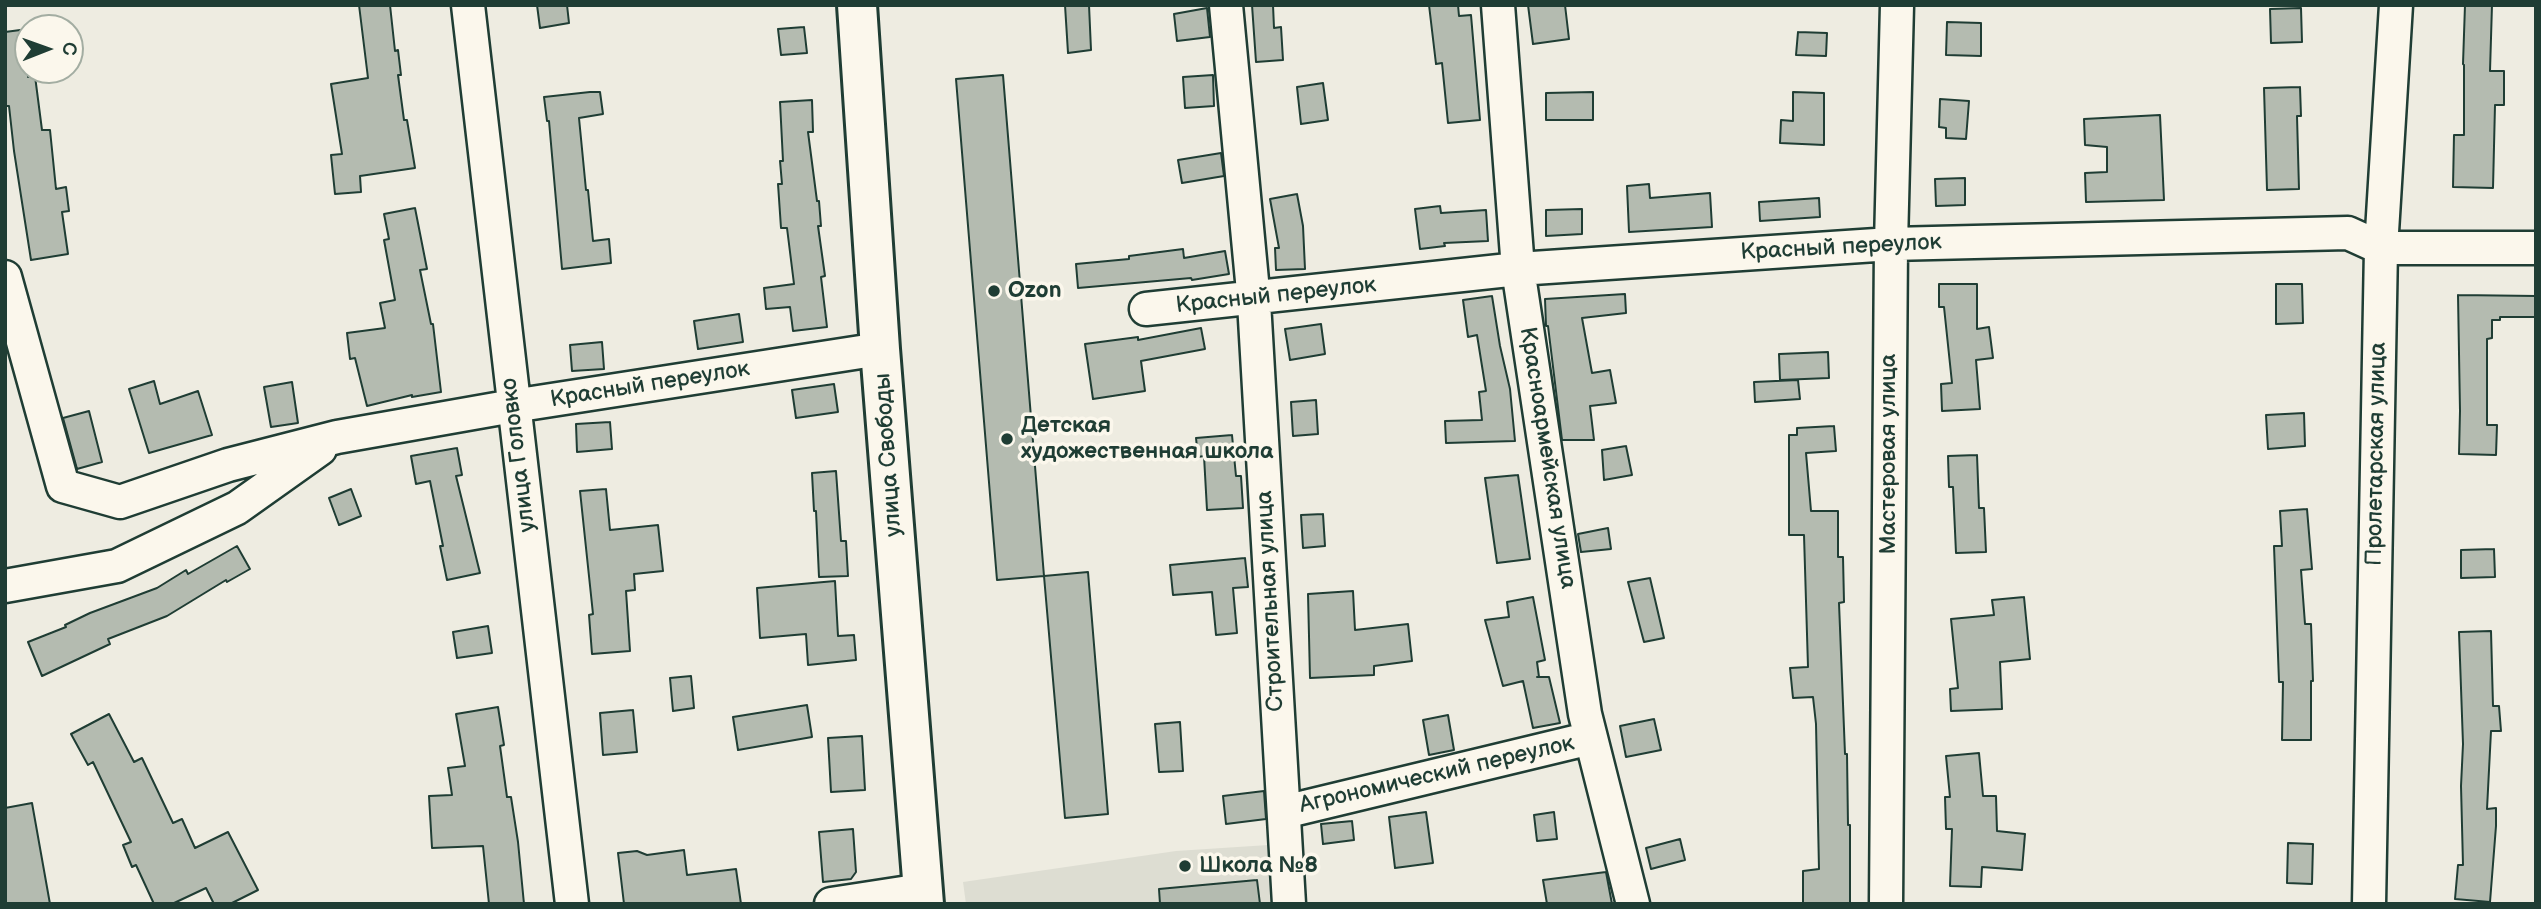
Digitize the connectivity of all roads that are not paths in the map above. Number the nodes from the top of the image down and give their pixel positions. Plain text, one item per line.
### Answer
1 (468, 5) edge
2 (857, 5) edge
3 (1226, 5) edge
4 (1498, 5) edge
5 (1897, 5) edge
6 (2396, 5) edge
7 (1891, 244) junction
8 (2381, 248) junction
9 (2536, 248) edge
10 (1518, 269) junction
11 (5, 277) edge
12 (1253, 299) junction
13 (1146, 309) dead end
14 (880, 349) junction
15 (513, 406) junction
16 (337, 437) junction
17 (5, 586) edge
18 (1591, 738) junction
19 (1284, 812) junction
20 (923, 897) edge
21 (572, 904) edge
22 (831, 904) edge
23 (1289, 904) edge
24 (1633, 904) edge
25 (1886, 904) edge
26 (2370, 904) edge

1 - 15 street, улица Головко
2 - 14 main road, улица Свободы
3 - 12 street, Строительная улица
4 - 10 street, Красноармейская улица
5 - 7 street, Мастеровая улица
6 - 8 street, Пролетарская улица
7 - 8 street, Красный переулок
7 - 10 street, Красный переулок
7 - 25 street, Мастеровая улица
8 - 9 street, Красный переулок
8 - 26 street, Пролетарская улица
10 - 12 street, Красный переулок
10 - 18 street, Красноармейская улица
11 - 16 street, Красный переулок
12 - 13 street, Красный переулок
12 - 19 street, Строительная улица
14 - 15 street, Красный переулок
14 - 20 main road, улица Свободы
15 - 16 street, Красный переулок
15 - 21 street, улица Головко
16 - 17 street, Красный переулок
18 - 19 street, Агрономический переулок
18 - 24 street, Красноармейская улица
19 - 23 street, Строительная улица
20 - 22 street

